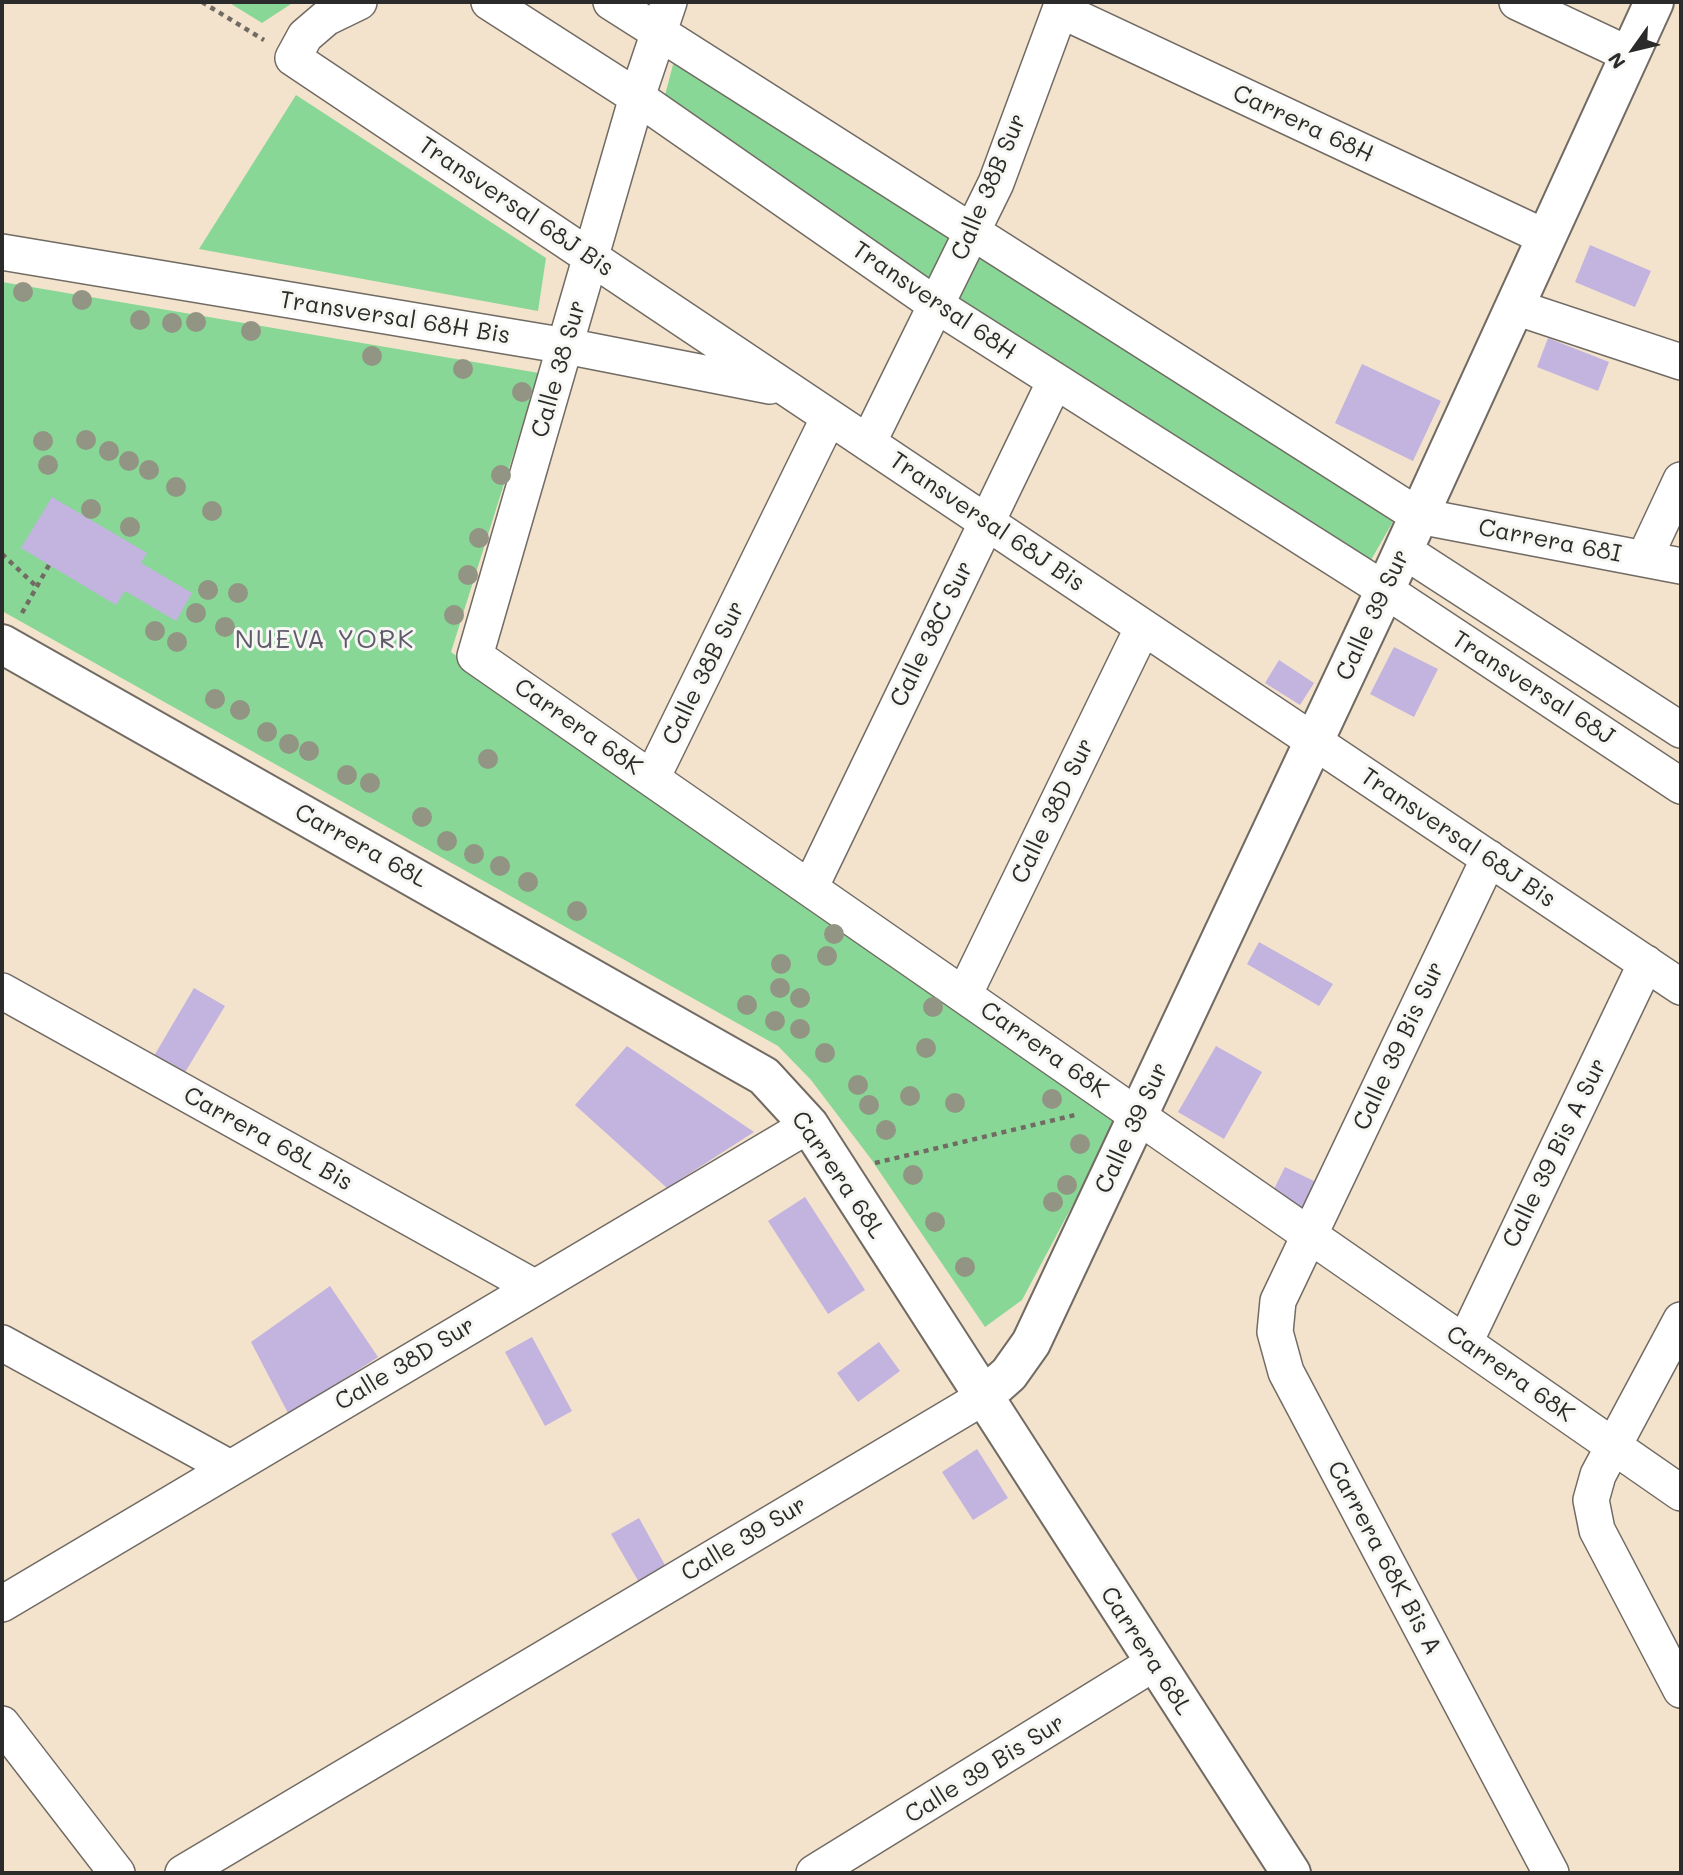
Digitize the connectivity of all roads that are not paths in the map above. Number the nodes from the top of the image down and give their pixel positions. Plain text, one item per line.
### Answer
1 (359, 2) edge
2 (489, 2) edge
3 (611, 2) edge
4 (1517, 2) edge
5 (1654, 2) edge
6 (1062, 6) edge
7 (663, 17) edge
8 (1630, 55) junction
9 (637, 97) junction
10 (972, 232) junction
11 (1547, 238) junction
12 (2, 252) edge
13 (591, 258) junction
14 (936, 305) junction
15 (1515, 307) junction
16 (566, 346) junction
17 (1681, 362) edge
18 (1055, 381) junction
19 (788, 389) junction
20 (829, 417) junction
21 (868, 443) junction
22 (1681, 480) edge
23 (1419, 516) junction
24 (986, 522) junction
25 (1403, 550) junction
26 (1644, 559) junction
27 (1681, 566) edge
28 (1385, 590) junction
29 (1143, 627) junction
30 (11, 631) edge
31 (475, 656) joint
32 (1681, 730) edge
33 (1315, 741) junction
34 (652, 778) junction
35 (1681, 786) edge
36 (1489, 858) junction
37 (810, 888) junction
38 (1646, 963) junction
39 (1681, 987) edge
40 (2, 991) edge
41 (964, 995) junction
42 (1138, 1116) junction
43 (809, 1125) junction
44 (1310, 1235) junction
45 (534, 1287) junction
46 (1681, 1320) edge
47 (1465, 1342) junction
48 (2, 1343) edge
49 (982, 1398) junction
50 (1613, 1445) junction
51 (230, 1468) junction
52 (1681, 1493) edge
53 (2, 1604) edge
54 (1154, 1663) junction
55 (1681, 1690) edge
56 (2, 1724) edge
57 (117, 1873) edge
58 (183, 1873) edge
59 (814, 1873) edge
60 (1291, 1873) edge
61 (1551, 1873) edge

1 - 13 street, Transversal 68J Bis
2 - 9 street, Transversal 68H
3 - 7 street
4 - 8 street
5 - 8 street, Calle 39 Sur
6 - 10 street, Calle 38B Sur
6 - 11 street, Carrera 68H
7 - 9 street, Calle 38 Sur
7 - 10 street
8 - 11 street, Calle 39 Sur
9 - 13 street, Calle 38 Sur
9 - 14 street, Transversal 68H
10 - 14 street, Calle 38B Sur
10 - 23 street
11 - 15 street, Calle 39 Sur
12 - 16 street, Transversal 68H Bis
13 - 16 street, Calle 38 Sur
13 - 19 street, Transversal 68J Bis
14 - 18 street, Transversal 68H
14 - 21 street, Calle 38B Sur
15 - 17 street
15 - 23 street, Calle 39 Sur
16 - 19 street, Transversal 68H Bis
16 - 31 street, Calle 38 Sur
18 - 24 street, Calle 38C Sur
18 - 28 street, Transversal 68H
19 - 20 street, Transversal 68J Bis
20 - 21 street, Transversal 68J Bis
20 - 34 street, Calle 38B Sur
21 - 24 street, Transversal 68J Bis
22 - 26 street
23 - 25 street, Calle 39 Sur
23 - 26 street, Carrera 68I
24 - 29 street, Transversal 68J Bis
24 - 37 street, Calle 38C Sur
25 - 28 street, Calle 39 Sur
25 - 32 street, Transversal 68J
26 - 27 street, Carrera 68I
28 - 33 street, Calle 39 Sur
28 - 35 street, Transversal 68J
29 - 33 street, Transversal 68J Bis
29 - 41 street, Calle 38D Sur
30 - 43 street, Carrera 68L
31 - 34 street, Carrera 68K
33 - 36 street, Transversal 68J Bis
33 - 42 street, Calle 39 Sur
34 - 37 street, Carrera 68K
36 - 38 street, Transversal 68J Bis
36 - 44 street, Calle 39 Bis Sur
37 - 41 street, Carrera 68K
38 - 39 street, Transversal 68J Bis
38 - 47 street, Calle 39 Bis A Sur
40 - 45 street, Carrera 68L Bis
41 - 42 street, Carrera 68K
42 - 44 street, Carrera 68K
42 - 49 street, Calle 39 Sur
43 - 45 street, Calle 38D Sur
43 - 49 street, Carrera 68L
44 - 47 street, Carrera 68K
44 - 61 street, Carrera 68K Bis A
45 - 51 street, Calle 38D Sur
46 - 50 street
47 - 50 street, Carrera 68K
48 - 51 street
49 - 54 street, Carrera 68L
49 - 58 street, Calle 39 Sur
50 - 52 street, Carrera 68K
50 - 55 street
51 - 53 street, Calle 38D Sur
54 - 59 street, Calle 39 Bis Sur
54 - 60 street, Carrera 68L
56 - 57 street

